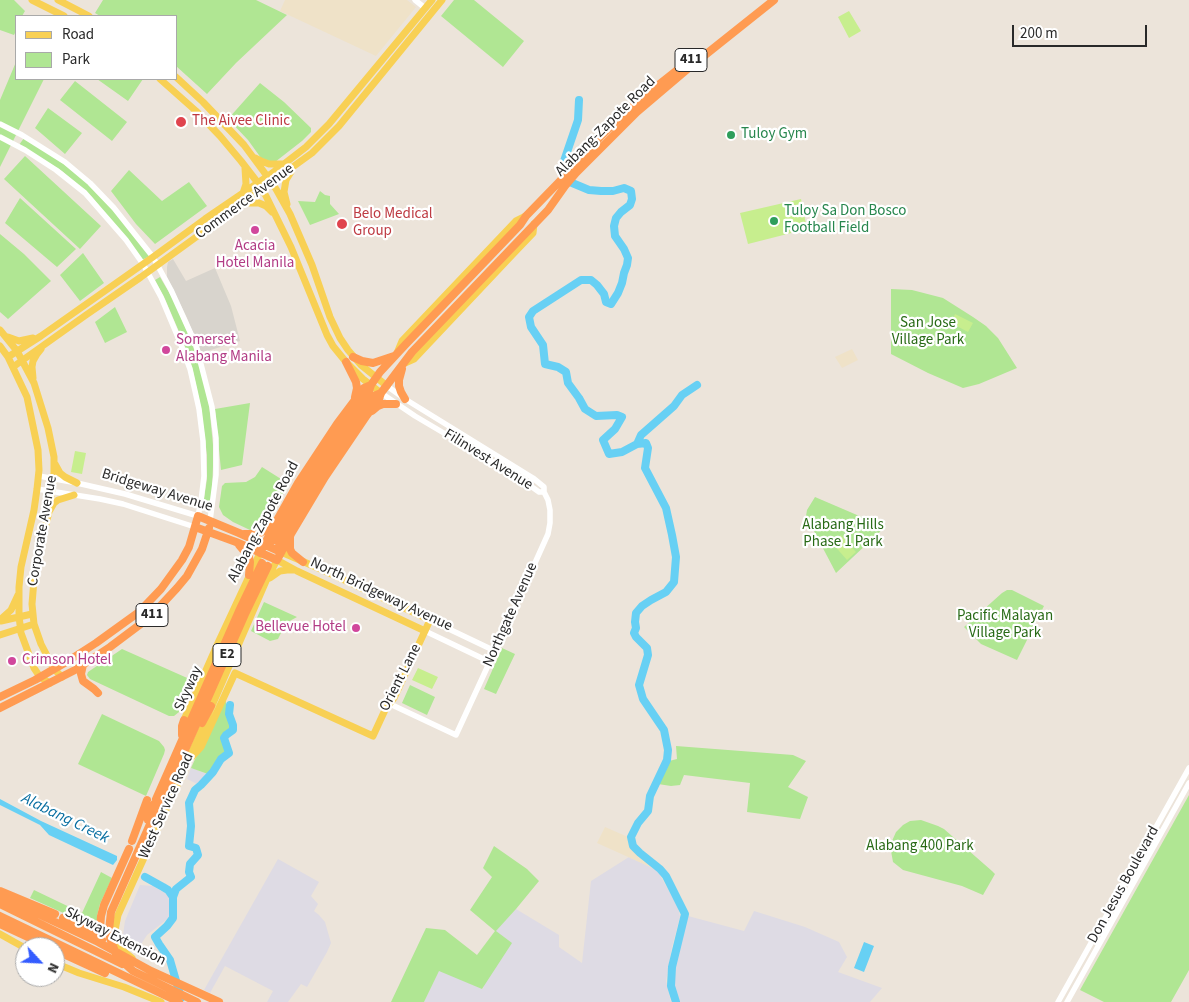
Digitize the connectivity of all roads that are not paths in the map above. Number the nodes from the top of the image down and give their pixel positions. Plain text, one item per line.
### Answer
1 (32, 0) edge
2 (58, 0) edge
3 (415, 0) edge
4 (432, 0) edge
5 (442, 0) edge
6 (766, 0) edge
7 (774, 0) edge
8 (425, 8) junction
9 (62, 15) edge
10 (88, 15) edge
11 (382, 67) junction
12 (161, 80) edge
13 (178, 80) edge
14 (0, 124) edge
15 (0, 137) edge
16 (253, 156) junction
17 (242, 161) junction
18 (285, 163) junction
19 (297, 165) junction
20 (574, 171) junction
21 (269, 180) junction
22 (258, 183) junction
23 (562, 184) junction
24 (263, 190) junction
25 (242, 194) junction
26 (243, 204) junction
27 (290, 214) junction
28 (277, 216) junction
29 (526, 216) junction
30 (153, 258) junction
31 (143, 264) junction
32 (158, 265) junction
33 (312, 265) junction
34 (301, 270) junction
35 (148, 272) junction
36 (2, 333) edge
37 (41, 336) junction
38 (47, 343) junction
39 (0, 346) edge
40 (17, 351) junction
41 (396, 356) junction
42 (8, 357) junction
43 (353, 357) junction
44 (22, 360) junction
45 (346, 362) junction
46 (405, 363) junction
47 (13, 367) junction
48 (376, 378) junction
49 (34, 384) junction
50 (371, 385) junction
51 (386, 386) junction
52 (381, 393) junction
53 (406, 399) junction
54 (352, 403) junction
55 (396, 404) junction
56 (367, 415) junction
57 (54, 457) junction
58 (39, 476) junction
59 (53, 479) junction
60 (77, 482) junction
61 (37, 489) junction
62 (52, 491) junction
63 (544, 492) junction
64 (74, 495) junction
65 (48, 512) junction
66 (198, 516) junction
67 (210, 521) junction
68 (276, 522) junction
69 (196, 527) junction
70 (208, 532) junction
71 (239, 533) junction
72 (291, 534) junction
73 (236, 542) junction
74 (265, 545) junction
75 (281, 552) junction
76 (260, 553) junction
77 (277, 560) junction
78 (303, 562) junction
79 (265, 565) dead end
80 (297, 571) junction
81 (250, 575) junction
82 (266, 581) junction
83 (19, 587) junction
84 (32, 614) junction
85 (19, 616) junction
86 (430, 620) junction
87 (0, 621) edge
88 (34, 624) junction
89 (20, 628) junction
90 (425, 631) junction
91 (2, 634) edge
92 (26, 647) junction
93 (495, 651) junction
94 (490, 662) junction
95 (83, 665) junction
96 (54, 669) junction
97 (227, 669) junction
98 (235, 673) junction
99 (40, 677) junction
100 (62, 677) junction
101 (50, 683) junction
102 (98, 693) dead end
103 (0, 697) edge
104 (390, 704) junction
105 (212, 706) junction
106 (0, 708) edge
107 (184, 720) joint
108 (185, 742) junction
109 (188, 761) junction
110 (1189, 768) edge
111 (1189, 782) edge
112 (156, 802) junction
113 (148, 824) junction
114 (132, 841) dead end
115 (129, 849) dead end
116 (0, 891) edge
117 (0, 896) edge
118 (1122, 896) junction
119 (0, 904) edge
120 (0, 916) edge
121 (0, 925) edge
122 (0, 934) edge
123 (23, 937) edge
124 (27, 937) edge
125 (101, 939) junction
126 (15, 942) edge
127 (65, 956) edge
128 (65, 957) edge
129 (121, 958) junction
130 (65, 968) edge
131 (136, 971) junction
132 (130, 979) junction
133 (174, 1001) edge
134 (161, 1002) edge
135 (189, 1002) edge
136 (197, 1002) edge
137 (202, 1002) edge
138 (220, 1002) edge
139 (1058, 1002) edge
140 (1067, 1002) edge

1 - 9 main road
2 - 10 main road
3 - 8 street
4 - 8 main road, Commerce Avenue
5 - 11 main road, Commerce Avenue
6 - 20 highway, Alabang-Zapote Road / 411
7 - 20 highway, Alabang-Zapote Road / 411
8 - 11 main road, Commerce Avenue
11 - 18 main road, Commerce Avenue
11 - 19 main road, Commerce Avenue
12 - 17 main road, Filinvest Avenue
13 - 16 main road, Filinvest Avenue
14 - 30 street
15 - 31 street
16 - 18 main road
16 - 21 main road, Filinvest Avenue
17 - 22 main road, Filinvest Avenue
17 - 25 main road
18 - 21 main road, Commerce Avenue
19 - 21 main road, Commerce Avenue
19 - 27 main road
20 - 23 highway, Alabang-Zapote Road / 411
21 - 22 main road, Commerce Avenue
21 - 24 main road, Commerce Avenue
21 - 27 main road, Filinvest Avenue
22 - 24 main road, Filinvest Avenue
22 - 25 main road, Commerce Avenue
23 - 29 highway, Alabang-Zapote Road / 411
23 - 46 highway, Alabang-Zapote Road / 411
24 - 26 main road, Commerce Avenue
24 - 28 main road, Filinvest Avenue
25 - 30 main road, Commerce Avenue
26 - 28 main road
26 - 32 main road, Commerce Avenue
27 - 33 main road, Filinvest Avenue
28 - 34 main road, Filinvest Avenue
29 - 41 highway, Alabang-Zapote Road / 411
29 - 41 main road, Alabang-Zapote Road / 411
30 - 31 main road, Commerce Avenue
30 - 32 street
31 - 35 street
31 - 37 main road, Commerce Avenue
32 - 35 main road, Commerce Avenue
32 - 67 street
33 - 34 main road
33 - 43 main road, Filinvest Avenue
34 - 45 main road, Filinvest Avenue
35 - 38 main road, Commerce Avenue
35 - 66 street
36 - 37 main road
36 - 40 main road, Corporate Avenue
37 - 40 main road, Commerce Avenue
38 - 44 main road, Commerce Avenue
38 - 49 main road
39 - 42 main road, Corporate Avenue
40 - 42 main road, Commerce Avenue
40 - 44 main road, Corporate Avenue
41 - 43 highway
41 - 48 highway, Alabang-Zapote Road / 411
42 - 47 main road, Corporate Avenue
43 - 48 main road, Filinvest Avenue
44 - 47 main road, Commerce Avenue
44 - 49 main road, Corporate Avenue
45 - 50 main road, Filinvest Avenue
45 - 54 highway
46 - 51 highway, Alabang-Zapote Road / 411
46 - 53 highway
47 - 58 main road, Corporate Avenue
48 - 50 highway, Alabang-Zapote Road / 411
48 - 51 main road, Filinvest Avenue
49 - 57 main road, Corporate Avenue
50 - 52 main road, Filinvest Avenue
50 - 52 highway
50 - 54 highway, Alabang-Zapote Road / 411
51 - 52 highway, Alabang-Zapote Road / 411
51 - 53 street, Filinvest Avenue
52 - 55 street, Filinvest Avenue
52 - 56 highway, Alabang-Zapote Road / 411
53 - 63 street, Filinvest Avenue
54 - 68 highway, Alabang-Zapote Road / 411
55 - 56 highway
55 - 63 street, Filinvest Avenue
56 - 72 highway, Alabang-Zapote Road / 411
57 - 59 main road, Corporate Avenue
57 - 60 main road
58 - 59 street, Bridgeway Avenue
58 - 61 main road, Corporate Avenue
59 - 60 street, Bridgeway Avenue
59 - 62 main road, Corporate Avenue
60 - 66 street, Bridgeway Avenue
61 - 62 street, Bridgeway Avenue
61 - 83 main road, Corporate Avenue
62 - 64 street, Bridgeway Avenue
62 - 65 main road, Corporate Avenue
63 - 93 street, Northgate Avenue
64 - 65 main road
64 - 69 street, Bridgeway Avenue
65 - 84 main road, Corporate Avenue
66 - 67 highway, Bridgeway Avenue
66 - 69 highway, 411
67 - 70 highway, 411
67 - 71 highway, Bridgeway Avenue
68 - 71 highway
68 - 74 highway, Alabang-Zapote Road / 411
69 - 70 highway, Bridgeway Avenue
69 - 96 highway, 411
70 - 73 highway, Bridgeway Avenue
70 - 95 highway, 411
71 - 74 highway, Bridgeway Avenue
72 - 75 highway, Alabang-Zapote Road / 411
72 - 78 highway
73 - 76 highway, Bridgeway Avenue
73 - 81 highway
74 - 75 highway, North Bridgeway Avenue
74 - 76 highway, Alabang-Zapote Road / 411
75 - 77 highway, Alabang-Zapote Road / 411
75 - 78 main road, North Bridgeway Avenue
76 - 77 highway, North Bridgeway Avenue
76 - 81 main road, Alabang-Zapote Road
77 - 80 main road, North Bridgeway Avenue
77 - 82 main road, West Service Road
78 - 86 main road, North Bridgeway Avenue
79 - 108 highway, Skyway / E2
80 - 82 main road
80 - 90 main road, North Bridgeway Avenue
81 - 107 main road, Alabang-Zapote Road
82 - 97 main road, West Service Road
83 - 85 main road, Corporate Avenue
83 - 87 main road
84 - 85 main road
84 - 88 main road, Corporate Avenue
85 - 87 main road
85 - 89 main road, Corporate Avenue
86 - 90 main road, Orient Lane
86 - 93 street, North Bridgeway Avenue
88 - 89 main road
88 - 96 main road, Corporate Avenue
89 - 91 main road
89 - 92 main road, Corporate Avenue
90 - 94 street, North Bridgeway Avenue
90 - 104 main road, Orient Lane
91 - 92 main road
92 - 99 main road, Corporate Avenue
93 - 94 street, Northgate Avenue
94 - 104 street, Northgate Avenue
95 - 100 highway, 411
95 - 102 highway
96 - 99 highway, 411
96 - 100 main road, Corporate Avenue
97 - 98 street
97 - 105 main road, West Service Road
98 - 104 main road, Orient Lane
98 - 109 main road
99 - 101 main road
99 - 103 highway, 411
100 - 101 highway, 411
101 - 106 highway, 411
105 - 108 highway
105 - 109 main road, West Service Road
107 - 108 highway, E2
108 - 112 highway, Skyway / E2
109 - 138 main road, West Service Road
110 - 118 street, Don Jesus Boulevard
111 - 118 street, Don Jesus Boulevard
112 - 113 highway, Skyway / E2
112 - 114 highway
112 - 129 highway
113 - 135 highway, Skyway / E2
113 - 136 highway, Skyway / E2
115 - 125 highway
116 - 125 highway
117 - 138 highway, Skyway Extension
118 - 139 street, Don Jesus Boulevard
118 - 140 street, Don Jesus Boulevard
119 - 131 highway
120 - 132 highway
121 - 123 highway
121 - 124 highway
122 - 126 main road
125 - 129 highway
127 - 133 highway
128 - 132 highway
129 - 131 highway
130 - 134 main road
131 - 137 highway
132 - 133 highway

